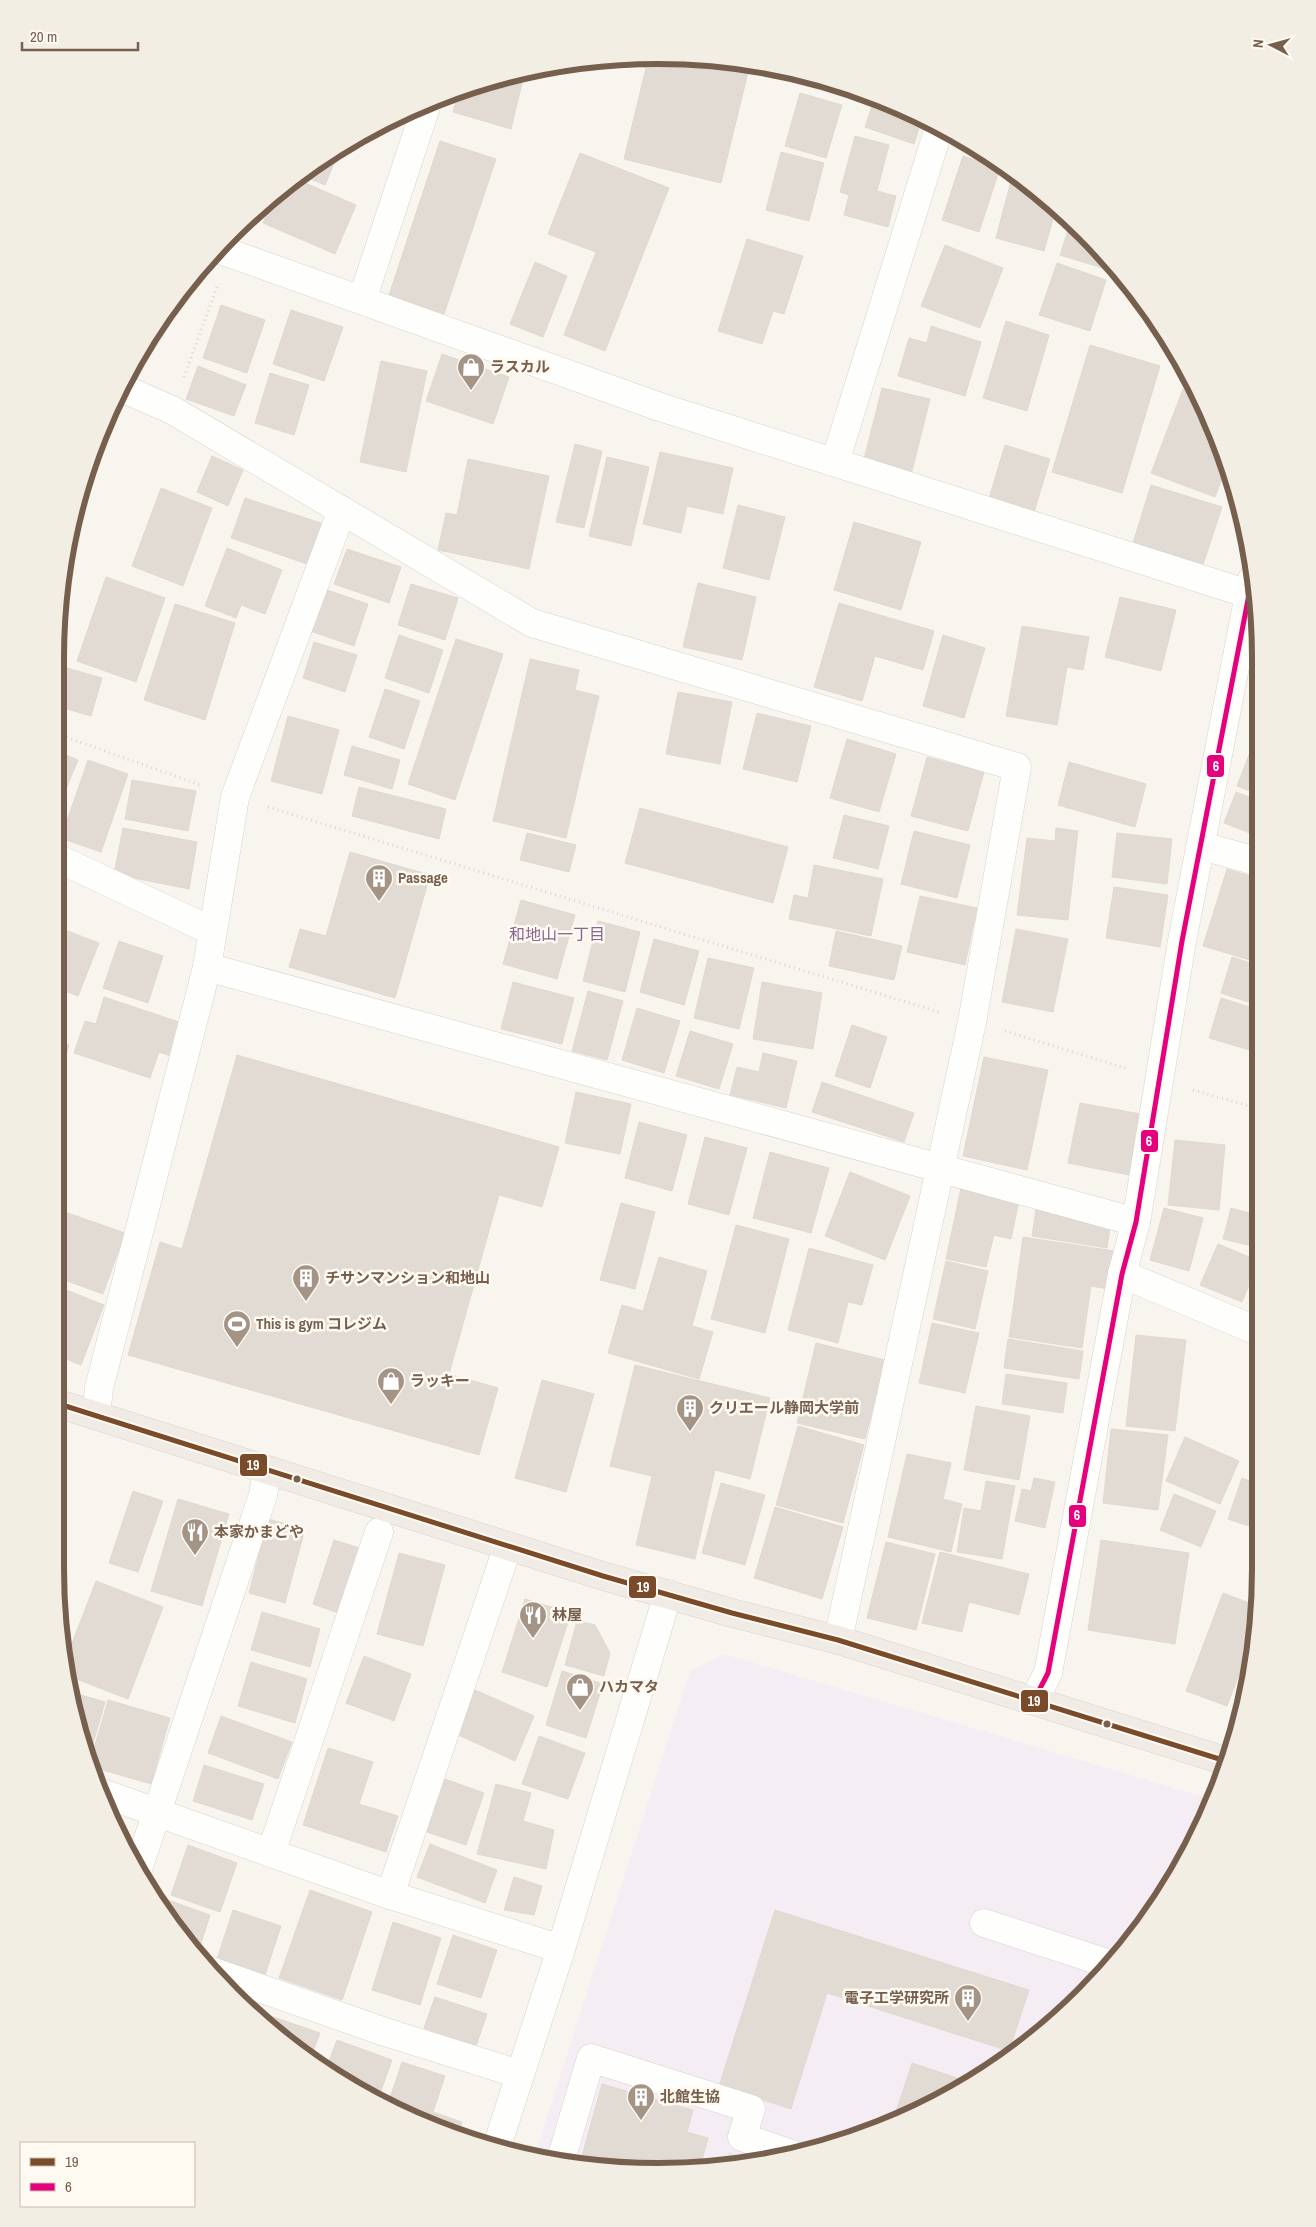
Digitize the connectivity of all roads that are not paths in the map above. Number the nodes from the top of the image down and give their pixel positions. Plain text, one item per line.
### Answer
1 (424, 112) edge
2 (937, 134) edge
3 (225, 251) edge
4 (362, 300) junction
5 (127, 390) edge
6 (835, 462) junction
7 (342, 510) junction
8 (1248, 589) edge
9 (1249, 603) edge
10 (1202, 846) junction
11 (1252, 860) edge
12 (64, 861) edge
13 (212, 931) junction
14 (207, 967) junction
15 (940, 1170) junction
16 (1136, 1222) junction
17 (1122, 1274) junction
18 (1252, 1329) edge
19 (64, 1406) edge
20 (96, 1416) junction
21 (267, 1471) junction
22 (379, 1532) dead end
23 (508, 1546) junction
24 (668, 1594) junction
25 (838, 1640) junction
26 (1034, 1700) junction
27 (1221, 1760) edge
28 (109, 1796) edge
29 (157, 1813) junction
30 (271, 1854) junction
31 (141, 1861) edge
32 (390, 1896) junction
33 (984, 1923) dead end
34 (561, 1949) junction
35 (1104, 1962) edge
36 (227, 1977) edge
37 (520, 2074) junction
38 (498, 2141) edge
39 (781, 2150) edge
40 (562, 2155) edge

1 - 4 street
2 - 6 street
3 - 4 street
4 - 6 street
5 - 7 street
6 - 8 street
7 - 13 street
7 - 15 street
9 - 10 street
10 - 11 street
10 - 16 street
12 - 13 street
13 - 14 street
14 - 15 street
14 - 20 street
15 - 16 street
15 - 25 street
16 - 17 street
17 - 18 street
17 - 26 street
19 - 20 highway
20 - 21 highway
21 - 23 highway
21 - 29 street
22 - 30 street
23 - 24 highway
23 - 32 street
24 - 25 highway
24 - 34 street
25 - 26 highway
26 - 27 highway
28 - 29 street
29 - 30 street
29 - 31 street
30 - 32 street
32 - 34 street
33 - 35 street
34 - 37 street
36 - 37 street
37 - 38 street
39 - 40 street

